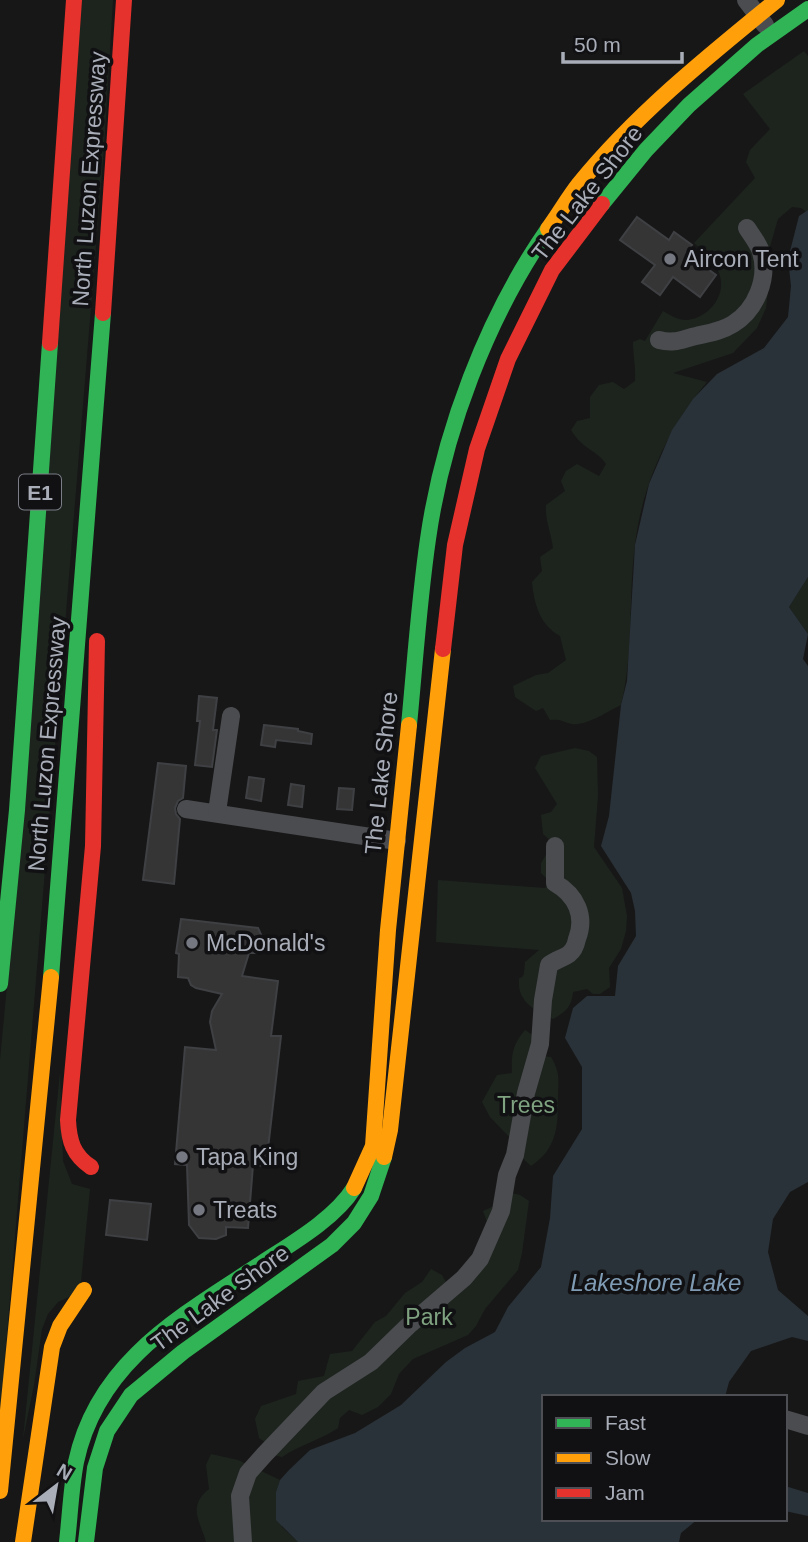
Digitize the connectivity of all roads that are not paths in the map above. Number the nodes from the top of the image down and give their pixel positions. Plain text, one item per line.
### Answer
1 (74, 0) edge
2 (124, 0) edge
3 (746, 0) edge
4 (777, 0) edge
5 (784, 0) edge
6 (802, 13) edge
7 (751, 21) junction
8 (774, 35) junction
9 (757, 45) junction
10 (579, 185) junction
11 (603, 202) junction
12 (747, 228) dead end
13 (659, 340) dead end
14 (85, 542) junction
15 (95, 596) dead end
16 (98, 623) dead end
17 (231, 716) dead end
18 (186, 809) dead end
19 (217, 812) junction
20 (397, 842) junction
21 (555, 846) dead end
22 (390, 913) junction
23 (413, 916) junction
24 (0, 984) edge
25 (91, 1167) dead end
26 (251, 1271) junction
27 (84, 1290) dead end
28 (266, 1292) junction
29 (787, 1420) edge
30 (808, 1426) edge
31 (0, 1491) edge
32 (23, 1542) edge
33 (67, 1542) edge
34 (86, 1542) edge
35 (243, 1542) edge

1 - 24 main road, North Luzon Expressway / E1
2 - 14 main road, North Luzon Expressway / E1
3 - 7 street
4 - 7 main road, The Lake Shore
5 - 6 street
6 - 8 main road, The Lake Shore
7 - 8 street
7 - 9 main road
7 - 10 main road, The Lake Shore
8 - 9 main road, The Lake Shore
9 - 11 main road, The Lake Shore
10 - 11 main road
10 - 20 main road, The Lake Shore
11 - 23 main road, The Lake Shore
12 - 13 street
14 - 15 main road
14 - 31 main road, North Luzon Expressway / E1
16 - 25 main road
17 - 19 street
18 - 19 street
19 - 20 street
20 - 22 main road, The Lake Shore
21 - 35 street
22 - 23 street
22 - 26 main road, The Lake Shore
23 - 28 main road, The Lake Shore
26 - 28 main road
26 - 33 main road, The Lake Shore
27 - 32 main road
28 - 34 main road, The Lake Shore
29 - 30 street

